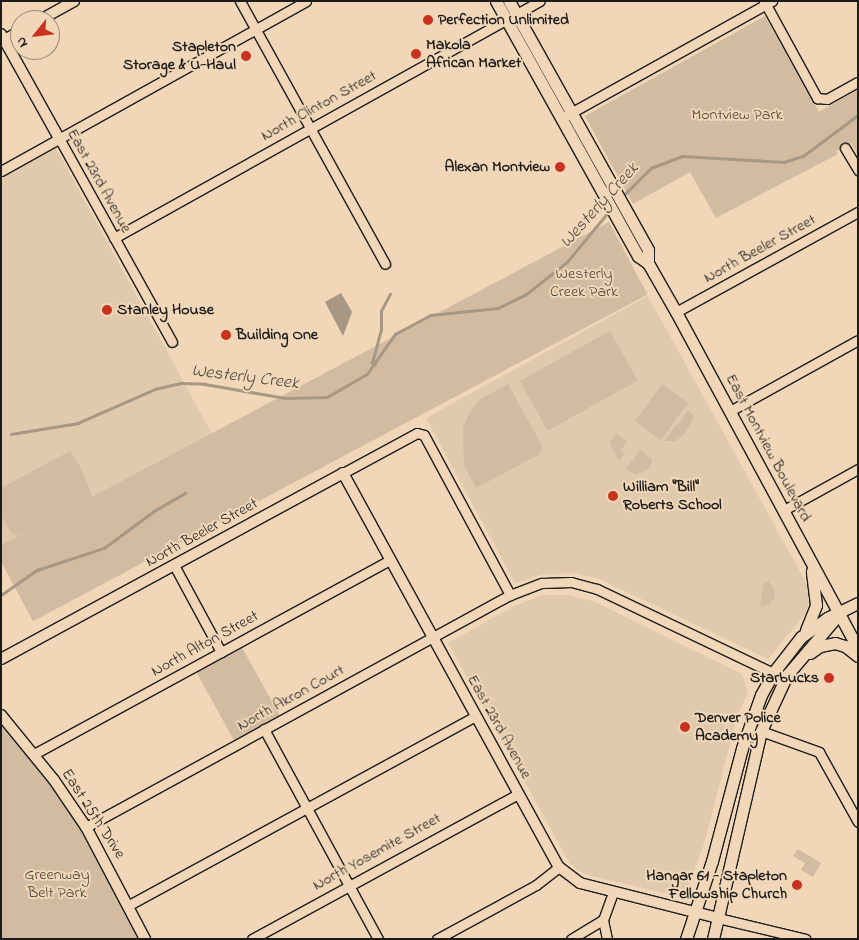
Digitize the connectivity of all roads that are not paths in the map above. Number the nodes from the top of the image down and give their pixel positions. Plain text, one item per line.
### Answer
1 (74, 1) edge
2 (240, 1) edge
3 (306, 1) edge
4 (496, 1) edge
5 (510, 1) edge
6 (539, 1) edge
7 (767, 2) edge
8 (58, 10) edge
9 (511, 16) junction
10 (255, 30) junction
11 (2, 38) edge
12 (858, 82) edge
13 (567, 116) junction
14 (310, 128) junction
15 (59, 138) junction
16 (845, 148) dead end
17 (1, 170) edge
18 (858, 170) edge
19 (858, 212) edge
20 (114, 238) junction
21 (648, 263) junction
22 (386, 264) dead end
23 (676, 312) junction
24 (858, 340) edge
25 (172, 342) dead end
26 (730, 410) junction
27 (858, 469) edge
28 (343, 473) junction
29 (784, 510) junction
30 (390, 560) junction
31 (809, 560) junction
32 (174, 565) junction
33 (510, 594) junction
34 (858, 603) edge
35 (839, 614) junction
36 (433, 637) junction
37 (801, 637) junction
38 (858, 648) edge
39 (221, 652) junction
40 (858, 656) edge
41 (1, 659) edge
42 (795, 665) junction
43 (773, 673) junction
44 (1, 715) edge
45 (476, 716) junction
46 (264, 729) junction
47 (761, 731) junction
48 (34, 754) junction
49 (518, 794) junction
50 (306, 808) junction
51 (858, 822) edge
52 (86, 827) junction
53 (559, 867) junction
54 (349, 886) junction
55 (613, 892) junction
56 (129, 904) junction
57 (696, 914) junction
58 (718, 918) junction
59 (603, 920) junction
60 (145, 939) edge
61 (252, 939) edge
62 (378, 939) edge
63 (437, 939) edge
64 (571, 939) edge
65 (607, 939) edge
66 (686, 939) edge
67 (713, 939) edge
68 (806, 939) edge

1 - 8 street
2 - 10 street
3 - 10 street
4 - 9 main road, East Montview Boulevard
5 - 9 main road, East Montview Boulevard
6 - 9 street, North Clinton Street
7 - 12 street
7 - 13 street
9 - 13 main road, East Montview Boulevard
9 - 14 street, North Clinton Street
10 - 14 street
10 - 15 street
11 - 15 street, East 23rd Avenue
13 - 21 main road, East Montview Boulevard
13 - 21 main road, East Montview Boulevard
14 - 20 street, North Clinton Street
14 - 22 street
15 - 17 street
15 - 20 street, East 23rd Avenue
16 - 18 street
19 - 23 street, North Beeler Street
20 - 25 street, East 23rd Avenue
21 - 23 main road, East Montview Boulevard
23 - 26 main road, East Montview Boulevard
24 - 26 street
26 - 29 main road, East Montview Boulevard
27 - 29 street
28 - 30 street, East 23rd Avenue
28 - 32 street, North Beeler Street
28 - 33 street, North Beeler Street
29 - 31 main road, East Montview Boulevard
30 - 36 street, East 23rd Avenue
30 - 39 street, North Alton Street
31 - 35 main road, East Montview Boulevard
31 - 37 main road
32 - 39 street
32 - 41 street, North Beeler Street
33 - 36 street, North Akron Court
33 - 43 street, North Akron Court
34 - 35 main road
35 - 37 main road
35 - 38 main road, East Montview Boulevard
35 - 42 main road
36 - 45 street, East 23rd Avenue
36 - 46 street, North Akron Court
37 - 43 main road
39 - 48 street, North Alton Street
40 - 42 main road
42 - 47 main road
43 - 57 main road
44 - 48 street, East 25th Drive
45 - 49 street, East 23rd Avenue
45 - 50 street
46 - 50 street
46 - 52 street, North Akron Court
47 - 51 street
47 - 58 main road
48 - 52 street, East 25th Drive
49 - 53 street, East 23rd Avenue
49 - 54 street, North Yosemite Street
50 - 54 street
50 - 56 street
52 - 56 street, East 25th Drive
53 - 55 street, East 23rd Avenue
53 - 63 street
54 - 61 street, North Yosemite Street
54 - 62 street
55 - 57 street, East 23rd Avenue
55 - 59 street
56 - 60 street, East 25th Drive
57 - 58 street, East 23rd Avenue
57 - 66 main road
58 - 67 main road
58 - 68 street
59 - 64 street
59 - 65 street

